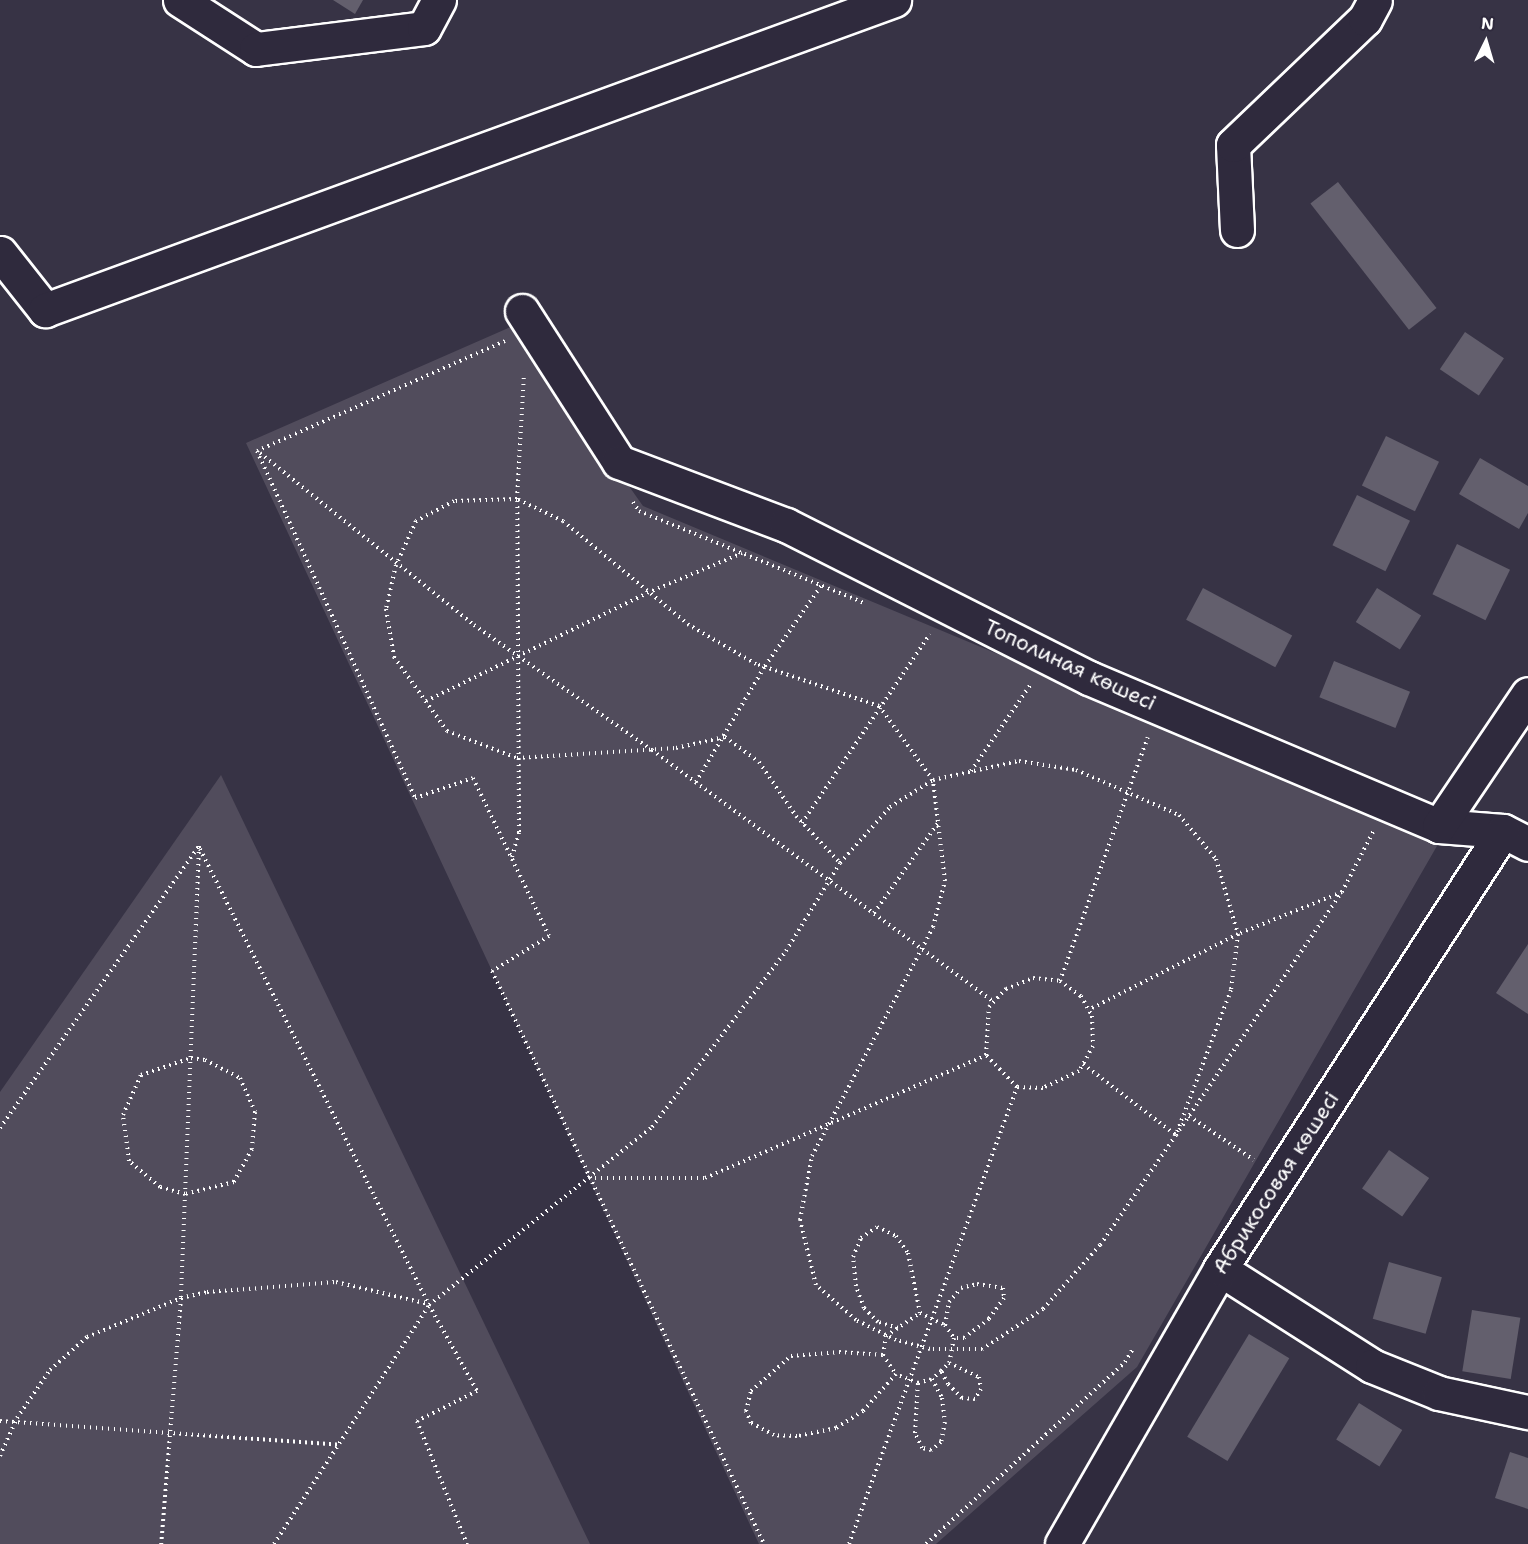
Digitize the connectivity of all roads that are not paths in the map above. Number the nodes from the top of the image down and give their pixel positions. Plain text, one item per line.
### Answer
1 (180, 0) edge
2 (439, 0) edge
3 (894, 0) edge
4 (1375, 0) edge
5 (1237, 230) dead end
6 (0, 253) edge
7 (518, 324) road end
8 (1528, 694) edge
9 (1438, 826) junction
10 (1515, 837) edge
11 (1220, 1269) junction
12 (1528, 1412) edge
13 (1062, 1544) edge

1 - 2 street
3 - 6 street
4 - 5 street
7 - 9 street, Тополиная көшесі
8 - 9 street
9 - 10 street, Тополиная көшесі
10 - 11 street, Абрикосовая көшесі
11 - 12 street
11 - 13 street, Абрикосовая көшесі

